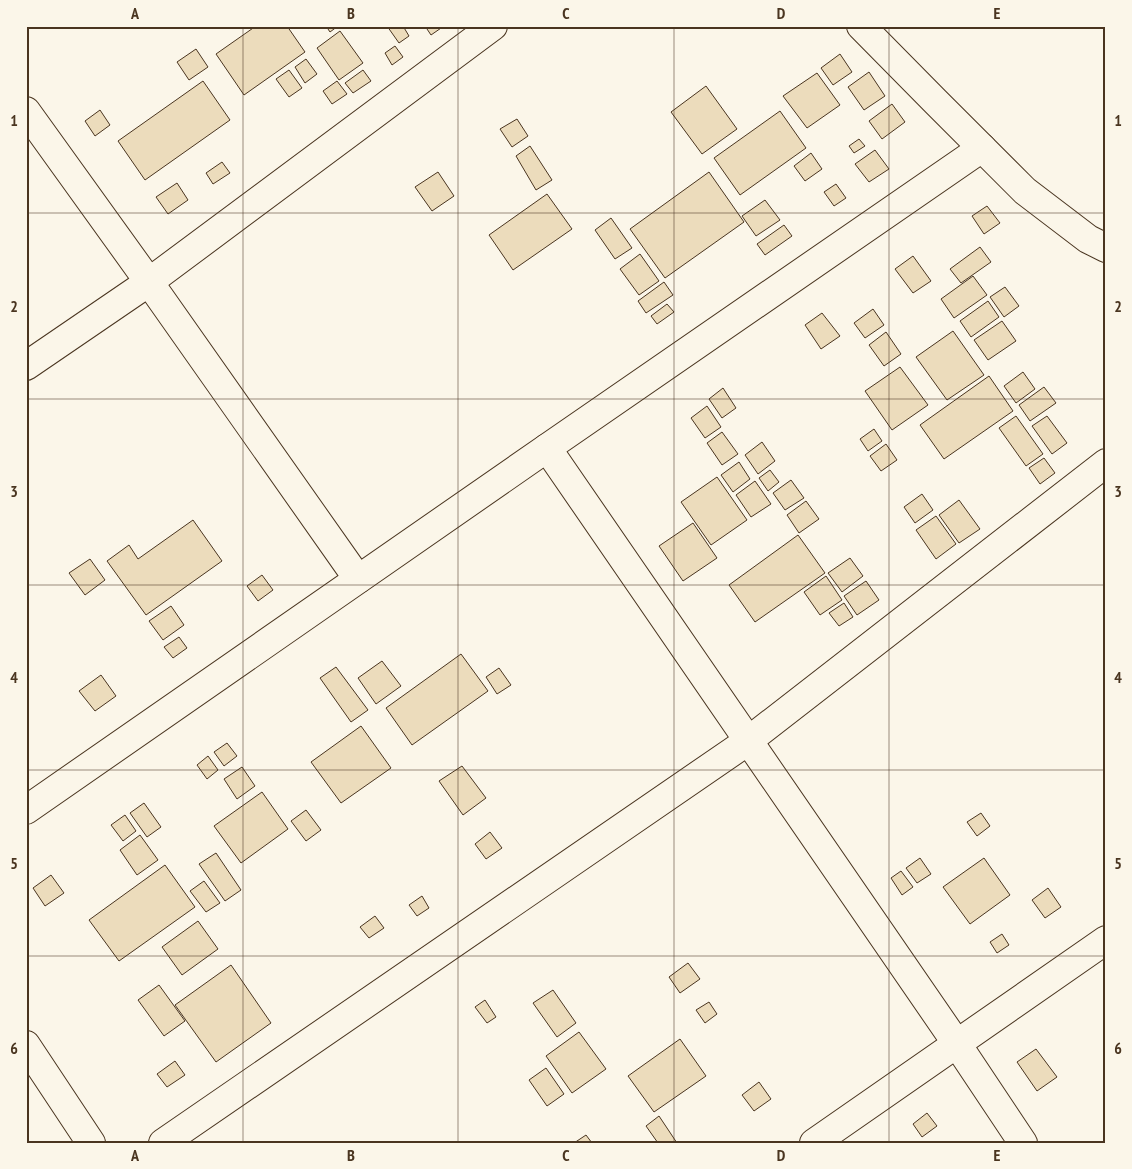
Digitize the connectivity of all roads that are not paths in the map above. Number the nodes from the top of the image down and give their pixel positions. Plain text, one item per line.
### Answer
1 (493, 26) edge
2 (862, 26) edge
3 (26, 111) edge
4 (982, 148) junction
5 (1106, 248) edge
6 (149, 282) junction
7 (26, 366) edge
8 (547, 448) junction
9 (1106, 463) edge
10 (358, 579) junction
11 (748, 741) junction
12 (26, 810) edge
13 (1106, 940) edge
14 (956, 1044) junction
15 (26, 1045) edge
16 (91, 1143) edge
17 (163, 1143) edge
18 (814, 1143) edge
19 (1023, 1143) edge

1 - 6 street
2 - 4 street
3 - 6 street
4 - 5 street
4 - 8 street
6 - 7 street
6 - 10 street
8 - 10 street
8 - 11 street
9 - 11 street
10 - 12 street
11 - 14 street
11 - 17 street
13 - 14 street
14 - 18 street
14 - 19 street
15 - 16 street

